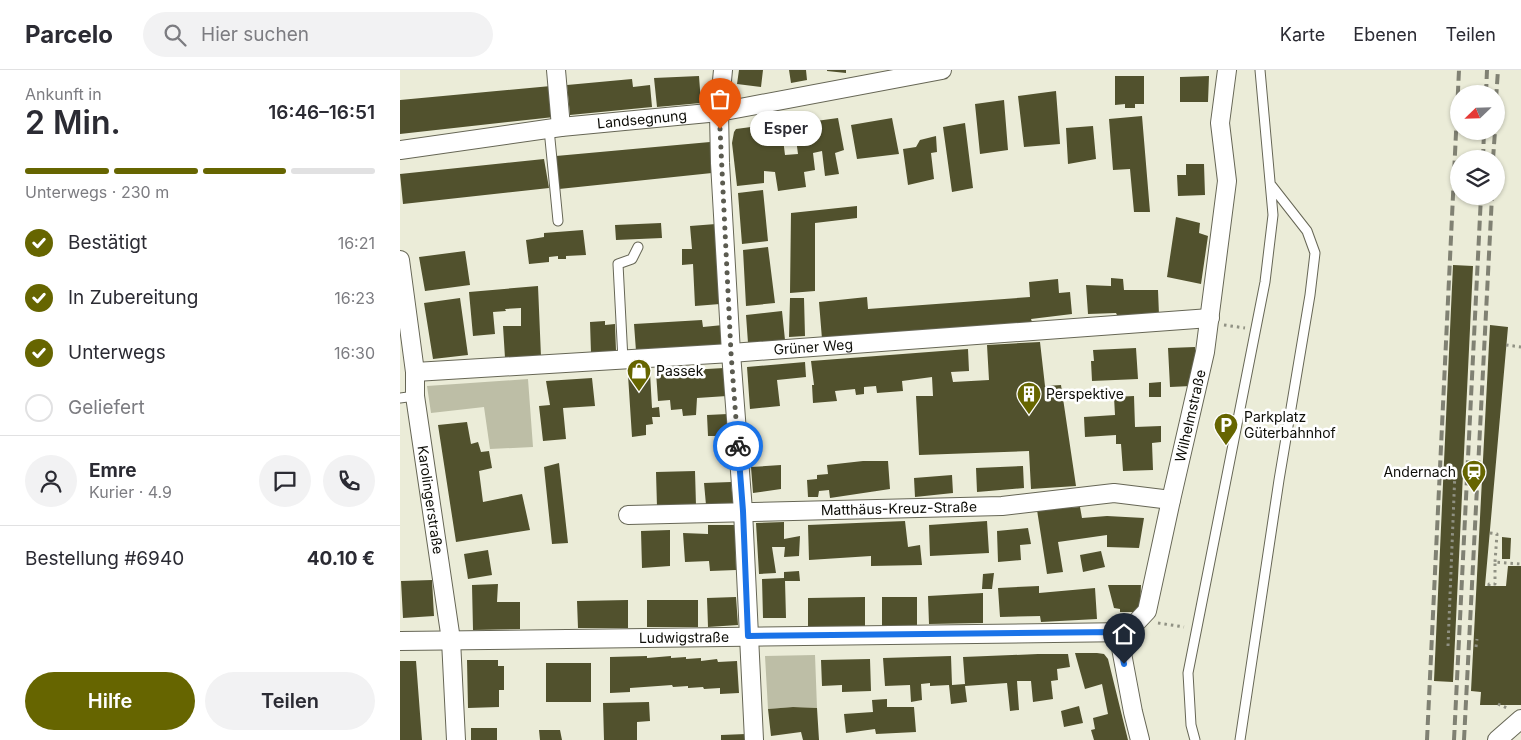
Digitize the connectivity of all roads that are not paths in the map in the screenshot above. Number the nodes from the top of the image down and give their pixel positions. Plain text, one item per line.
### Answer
1 (556, 70) edge
2 (722, 70) edge
3 (942, 70) edge
4 (1228, 70) edge
5 (1260, 70) edge
6 (719, 112) junction
7 (555, 128) junction
8 (400, 150) edge
9 (1271, 184) junction
10 (558, 221) dead end
11 (638, 247) dead end
12 (400, 260) edge
13 (1210, 318) junction
14 (731, 353) junction
15 (624, 360) junction
16 (415, 372) junction
17 (407, 397) edge
18 (1170, 500) junction
19 (743, 511) junction
20 (628, 515) dead end
21 (1118, 632) junction
22 (748, 636) junction
23 (450, 640) junction
24 (400, 641) edge
25 (1521, 719) edge
26 (456, 740) edge
27 (754, 740) edge
28 (1140, 740) edge
29 (1195, 740) edge
30 (1240, 740) edge
31 (1497, 740) edge

1 - 7 street
2 - 6 street
3 - 6 street, Landsegnung
4 - 13 street, Wilhelmstraße
5 - 9 lane
6 - 7 street, Landsegnung
6 - 14 street
7 - 8 street, Landsegnung
7 - 10 lane
9 - 29 lane
9 - 30 lane
11 - 15 lane
12 - 16 street, Karolingerstraße
13 - 14 street, Grüner Weg
13 - 18 street, Wilhelmstraße
14 - 15 street, Grüner Weg
14 - 19 street
15 - 16 street, Grüner Weg
16 - 17 street, Karolingerstraße
17 - 23 street, Karolingerstraße
18 - 19 street, Matthäus-Kreuz-Straße
18 - 21 street, Wilhelmstraße
19 - 20 street, Matthäus-Kreuz-Straße
19 - 22 street
21 - 22 street, Ludwigstraße
21 - 28 street
22 - 23 street, Ludwigstraße
22 - 27 street
23 - 24 street, Ludwigstraße
23 - 26 street, Karolingerstraße
25 - 31 street

